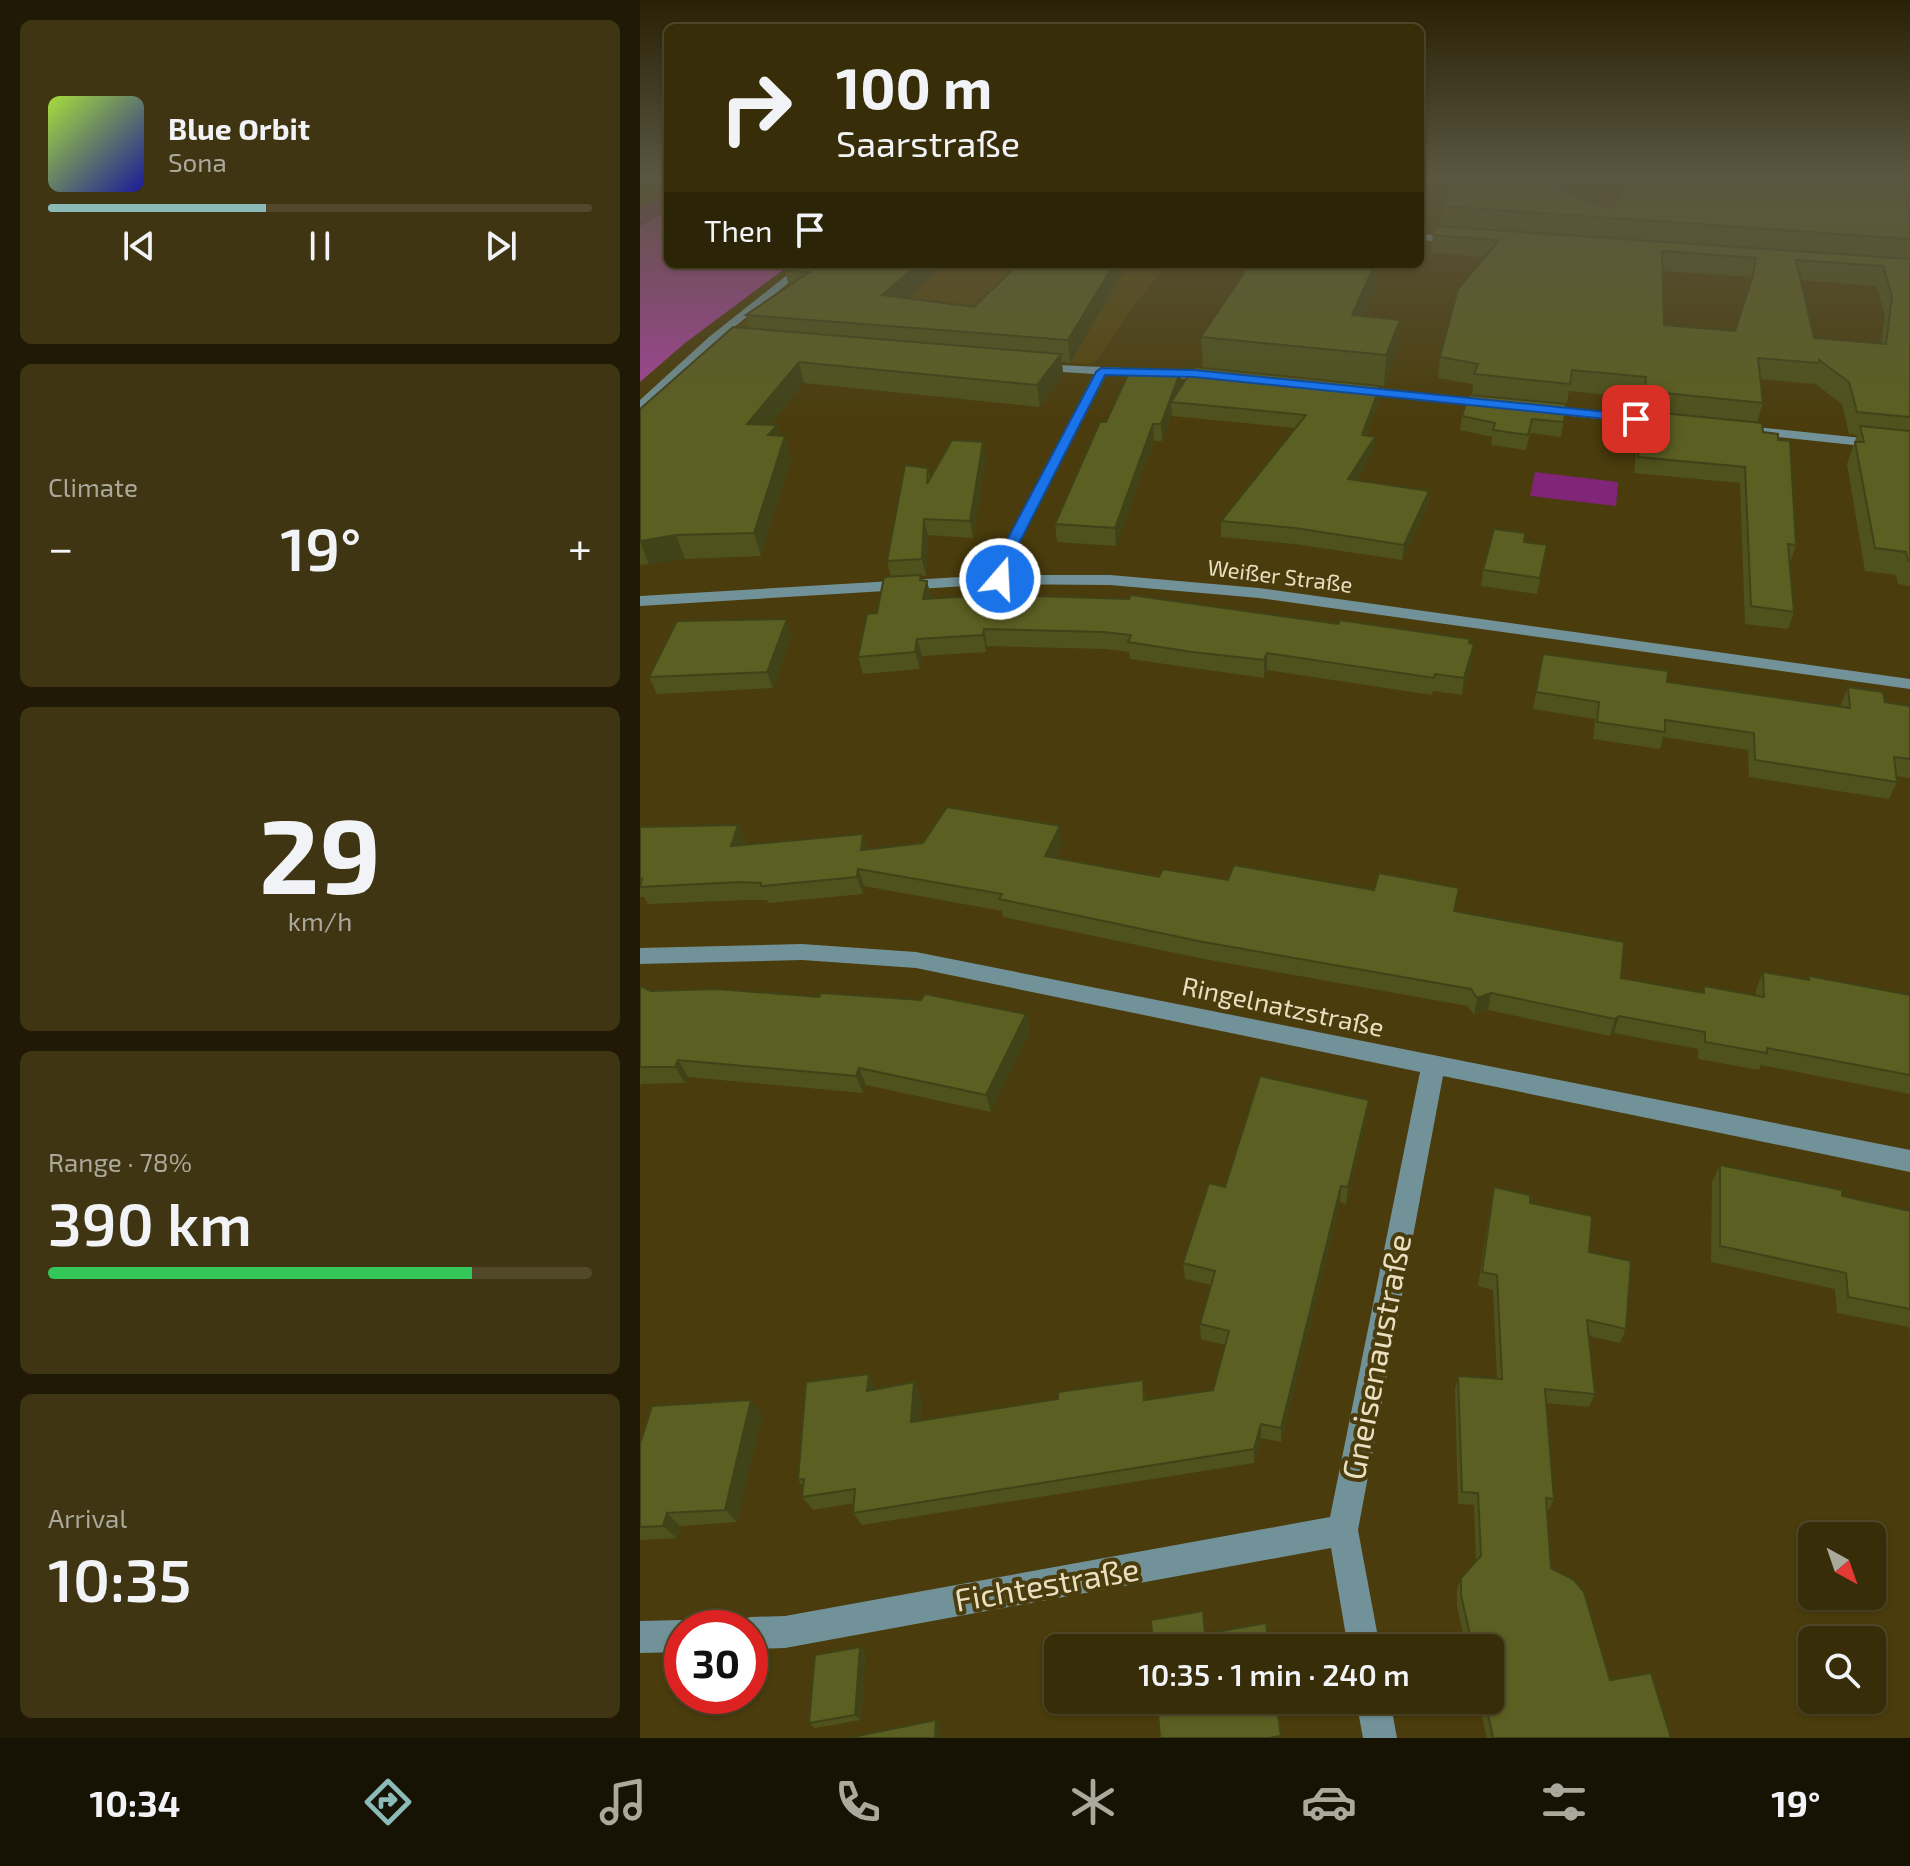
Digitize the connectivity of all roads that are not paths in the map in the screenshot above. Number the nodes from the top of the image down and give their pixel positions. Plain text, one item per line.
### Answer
1 (802, 268) edge
2 (713, 339) junction
3 (728, 340) edge
4 (1017, 366) edge
5 (1101, 372) junction
6 (1236, 378) edge
7 (1333, 388) edge
8 (1502, 405) edge
9 (640, 407) edge
10 (1518, 407) edge
11 (1675, 423) edge
12 (1722, 427) edge
13 (1910, 447) edge
14 (1000, 579) junction
15 (640, 601) edge
16 (1910, 684) edge
17 (640, 956) edge
18 (1433, 1066) junction
19 (1910, 1161) edge
20 (1343, 1530) junction
21 (768, 1632) edge
22 (1362, 1634) edge
23 (664, 1636) edge
24 (640, 1637) edge
25 (1376, 1714) edge
26 (1380, 1738) edge

1 - 2 street
2 - 3 street
2 - 9 street
4 - 5 street
5 - 6 street
5 - 14 street
7 - 8 street
10 - 11 street
12 - 13 street
14 - 15 street, Weißer Straße
14 - 16 street, Weißer Straße
17 - 18 street, Ringelnatzstraße
18 - 19 street, Ringelnatzstraße
18 - 20 street, Gneisenaustraße
20 - 21 street, Fichtestraße
20 - 22 street, Gneisenaustraße
23 - 24 street
25 - 26 street

